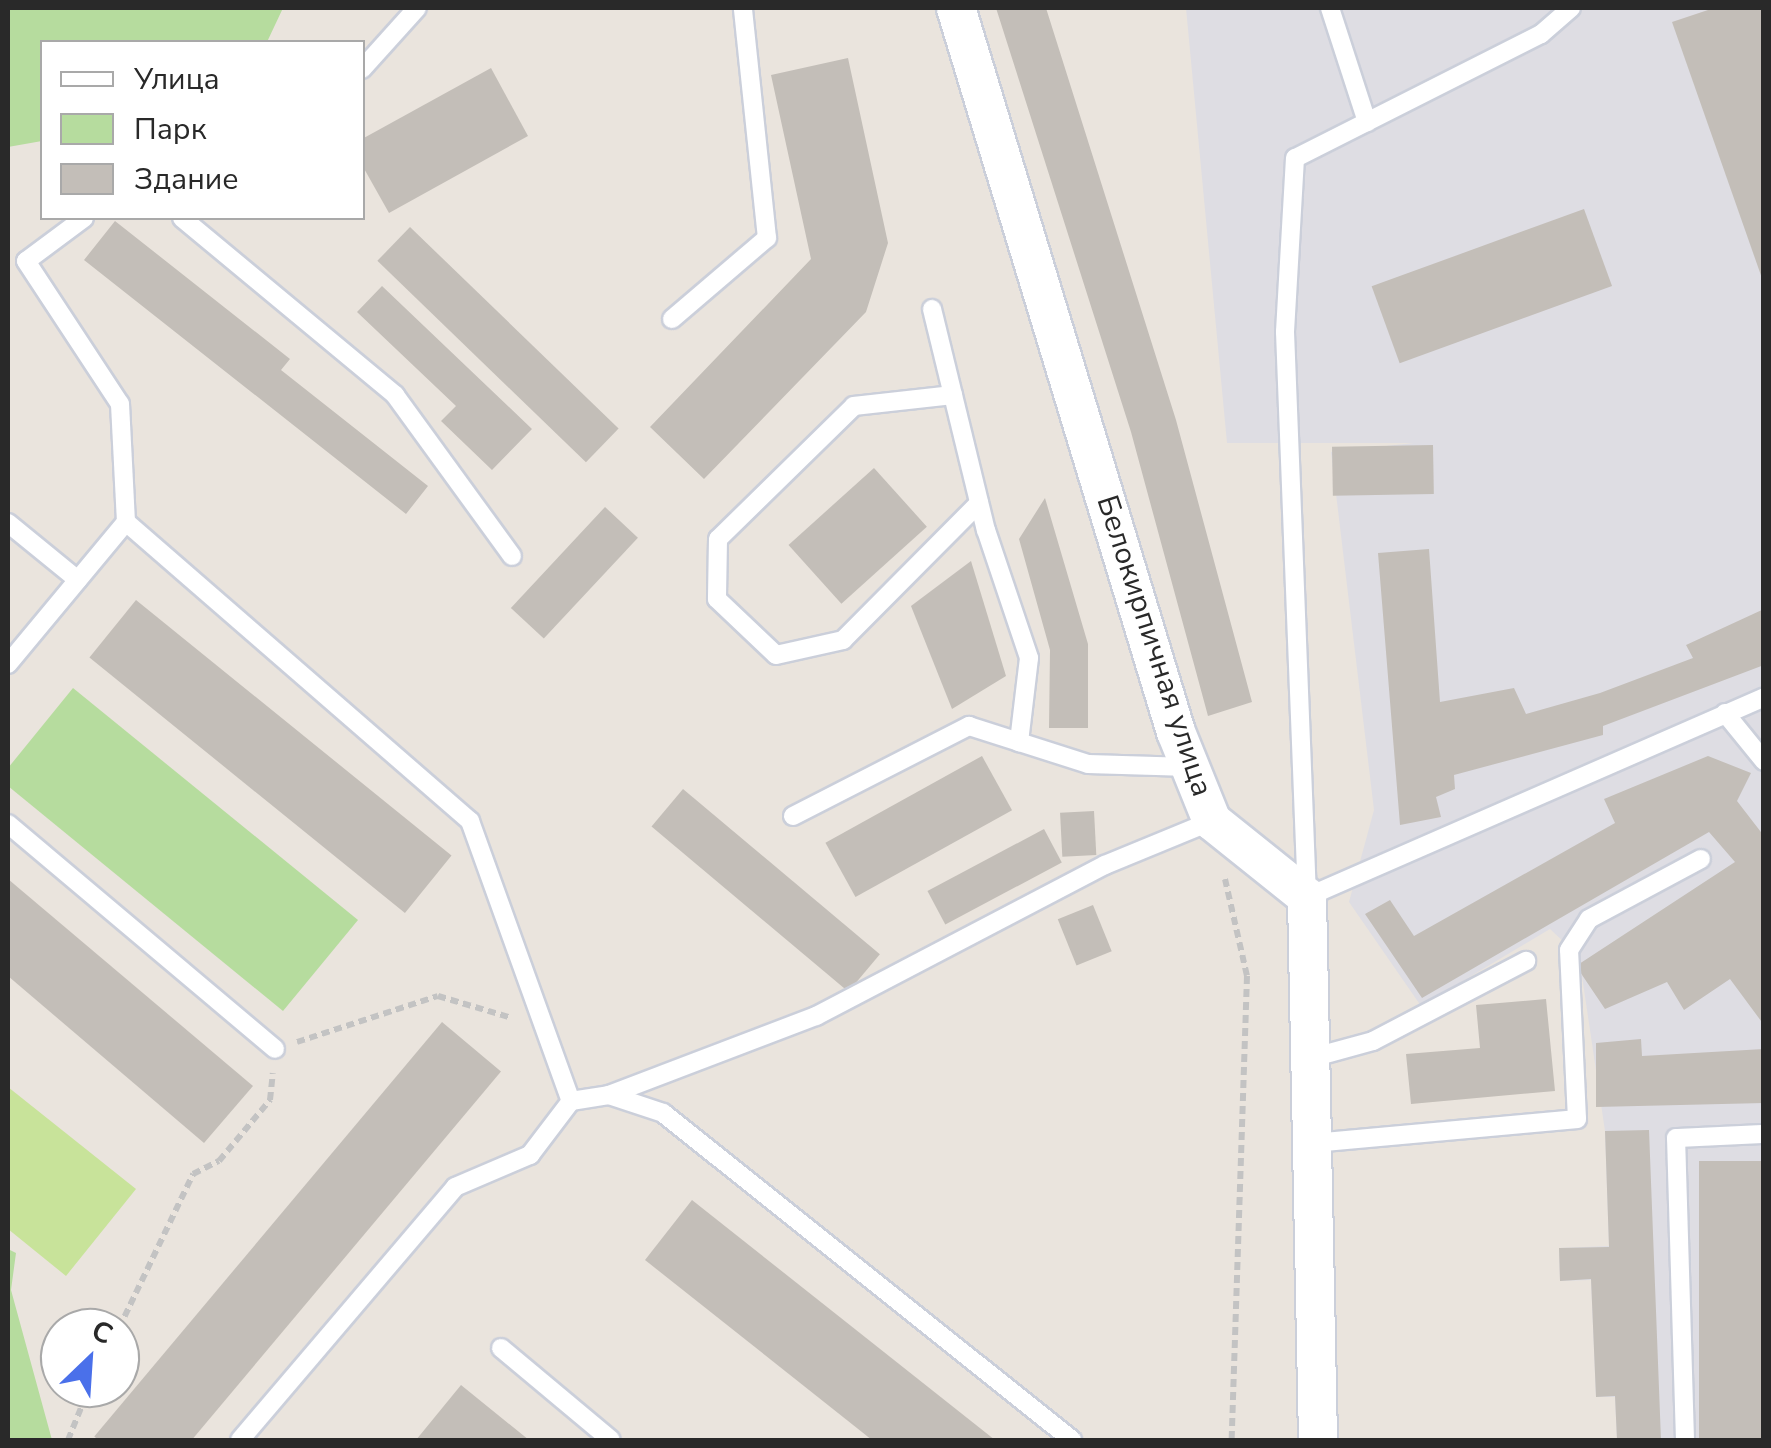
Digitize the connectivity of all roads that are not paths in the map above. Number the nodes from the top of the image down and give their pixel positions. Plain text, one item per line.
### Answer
1 (417, 8) edge
2 (742, 8) edge
3 (956, 8) edge
4 (1330, 8) edge
5 (1571, 8) edge
6 (365, 66) edge
7 (1367, 122) junction
8 (81, 220) edge
9 (184, 220) edge
10 (16, 263) edge
11 (932, 309) dead end
12 (672, 319) dead end
13 (954, 395) junction
14 (979, 503) junction
15 (126, 522) junction
16 (8, 523) edge
17 (512, 556) dead end
18 (78, 580) junction
19 (8, 664) edge
20 (1764, 697) edge
21 (1726, 713) junction
22 (1019, 742) junction
23 (1764, 761) edge
24 (1191, 768) junction
25 (794, 816) dead end
26 (1212, 821) junction
27 (8, 824) edge
28 (1701, 859) dead end
29 (1307, 897) junction
30 (1526, 960) dead end
31 (275, 1049) road end
32 (1311, 1058) junction
33 (608, 1096) junction
34 (571, 1101) junction
35 (1764, 1134) edge
36 (1314, 1143) junction
37 (501, 1348) dead end
38 (240, 1440) edge
39 (611, 1440) edge
40 (1072, 1440) edge
41 (1318, 1440) edge
42 (1685, 1440) edge

1 - 6 lane
2 - 12 lane
3 - 24 street, Белокирпичная улица
4 - 7 lane
5 - 7 lane
7 - 29 lane
8 - 10 lane
9 - 17 lane
10 - 15 lane
11 - 13 lane
13 - 14 lane
13 - 14 lane
14 - 22 lane
15 - 18 lane
15 - 34 lane
16 - 18 lane
18 - 19 lane
20 - 21 lane
21 - 23 lane
21 - 29 lane
22 - 24 lane
22 - 25 lane
24 - 26 street, Белокирпичная улица
26 - 29 street, Белокирпичная улица
26 - 33 lane
27 - 31 lane
28 - 36 lane
29 - 32 street
30 - 32 lane
32 - 36 street
33 - 34 lane
33 - 40 lane
34 - 38 lane
35 - 42 lane
36 - 41 street
37 - 39 lane

